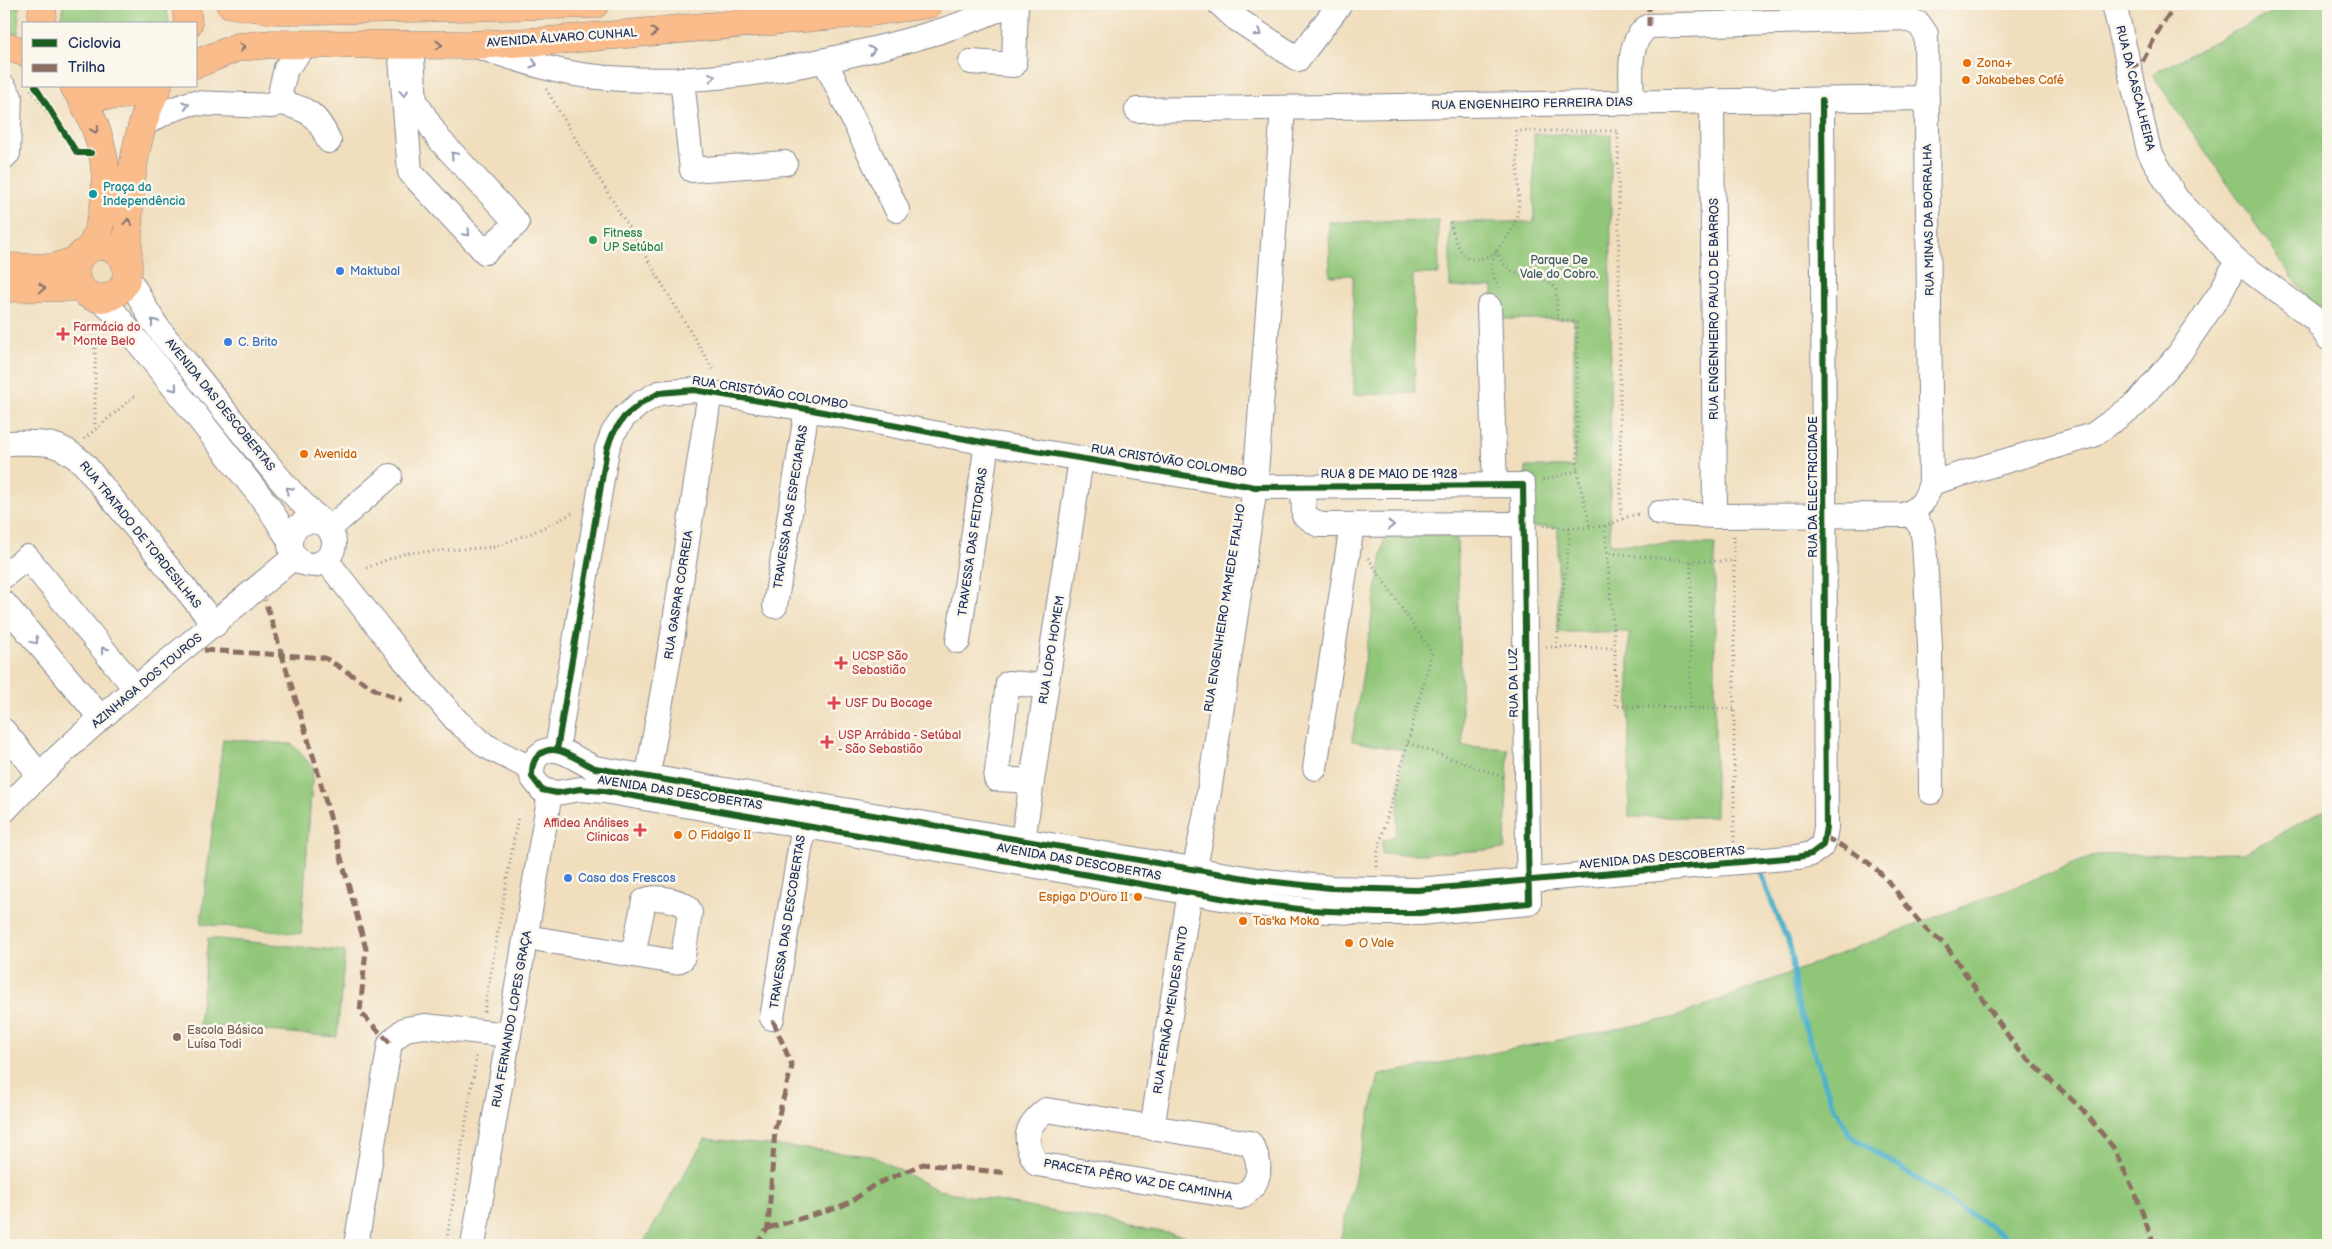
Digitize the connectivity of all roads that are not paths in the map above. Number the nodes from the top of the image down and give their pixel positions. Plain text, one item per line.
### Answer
1 (43, 4) edge
2 (186, 4) edge
3 (230, 4) edge
4 (595, 4) edge
5 (929, 4) edge
6 (1010, 4) edge
7 (1016, 4) edge
8 (1220, 4) edge
9 (1340, 4) edge
10 (2114, 4) edge
11 (392, 7) edge
12 (41, 22) edge
13 (188, 22) edge
14 (307, 44) junction
15 (406, 45) junction
16 (470, 45) junction
17 (4, 46) edge
18 (22, 51) edge
19 (825, 61) junction
20 (971, 62) dead end
21 (198, 63) edge
22 (682, 79) junction
23 (4, 88) edge
24 (76, 88) edge
25 (82, 88) edge
26 (147, 88) edge
27 (157, 88) edge
28 (1927, 98) junction
29 (1822, 100) junction
30 (1712, 101) junction
31 (278, 102) junction
32 (1632, 102) junction
33 (1282, 109) junction
34 (1137, 110) dead end
35 (142, 125) junction
36 (328, 141) dead end
37 (4, 157) edge
38 (785, 163) dead end
39 (897, 210) dead end
40 (84, 254) junction
41 (2237, 261) junction
42 (4, 267) edge
43 (127, 274) junction
44 (4, 288) edge
45 (91, 302) junction
46 (1490, 307) road end
47 (2328, 338) edge
48 (712, 382) junction
49 (807, 409) junction
50 (4, 443) edge
51 (987, 443) junction
52 (1081, 459) junction
53 (390, 476) dead end
54 (1931, 483) junction
55 (1494, 485) junction
56 (1523, 485) joint
57 (1303, 486) junction
58 (1255, 487) junction
59 (1659, 512) road end
60 (1912, 512) junction
61 (1725, 516) junction
62 (1824, 516) junction
63 (1523, 524) junction
64 (1352, 525) junction
65 (326, 526) junction
66 (293, 548) junction
67 (326, 560) junction
68 (4, 576) edge
69 (4, 603) edge
70 (775, 606) dead end
71 (215, 625) junction
72 (958, 641) dead end
73 (1046, 686) junction
74 (135, 688) junction
75 (101, 718) junction
76 (4, 731) edge
77 (562, 752) junction
78 (1315, 768) dead end
79 (532, 769) junction
80 (39, 774) junction
81 (1032, 781) junction
82 (646, 787) junction
83 (1931, 792) dead end
84 (554, 793) junction
85 (4, 812) edge
86 (804, 826) junction
87 (1023, 840) junction
88 (1798, 856) joint
89 (1194, 869) junction
90 (1528, 881) junction
91 (1190, 892) junction
92 (526, 937) junction
93 (633, 955) dead end
94 (772, 1018) dead end
95 (509, 1035) junction
96 (1152, 1128) junction
97 (356, 1245) edge
98 (473, 1245) edge

1 - 12 main road
2 - 13 main road
3 - 11 main road
4 - 11 main road
16 -> 5 main road, AVENIDA ÁLVARO CUNHAL
19 -> 6 street
7 - 20 street
8 -> 9 street
10 - 41 street, RUA DA CASCALHEIRA
14 - 15 main road, AVENIDA ÁLVARO CUNHAL
21 -> 14 main road, AVENIDA ÁLVARO CUNHAL
14 - 31 street
15 -> 15 street
15 -> 16 main road, AVENIDA ÁLVARO CUNHAL
16 -> 22 street
17 - 18 main road
22 -> 19 street
19 - 39 street
22 - 38 street
23 - 37 street
24 -> 40 main road
25 - 26 main road
27 - 35 main road
28 - 29 street, RUA ENGENHEIRO FERREIRA DIAS
28 - 32 street, RUA MINAS DA BORRALHA
28 - 54 street, RUA MINAS DA BORRALHA
29 - 30 street, RUA ENGENHEIRO FERREIRA DIAS
29 - 62 street, RUA DA ELECTRICIDADE
30 - 32 street, RUA ENGENHEIRO FERREIRA DIAS
30 - 61 street, RUA ENGENHEIRO PAULO DE BARROS
35 -> 31 street
31 - 36 street
32 - 33 street, RUA ENGENHEIRO FERREIRA DIAS
33 - 34 street, RUA ENGENHEIRO FERREIRA DIAS
33 - 58 street, RUA ENGENHEIRO MAMEDE FIALHO
43 -> 35 main road
40 - 42 main road
40 - 43 main road
40 - 45 main road
41 - 47 street, RUA DA CASCALHEIRA
41 - 54 street
43 - 45 main road
65 -> 43 street, AVENIDA DAS DESCOBERTAS
44 -> 45 main road
45 -> 66 street, AVENIDA DAS DESCOBERTAS
46 - 55 street
48 - 49 street, RUA CRISTÓVÃO COLOMBO
48 - 77 street, RUA CRISTÓVÃO COLOMBO
48 - 82 street, RUA GASPAR CORREIA
49 - 51 street, RUA CRISTÓVÃO COLOMBO
49 - 70 street, TRAVESSA DAS ESPECIARIAS
50 - 71 street, RUA TRATADO DE TORDESILHAS
51 - 52 street, RUA CRISTÓVÃO COLOMBO
51 - 72 street, TRAVESSA DAS FEITORIAS
52 - 58 street, RUA CRISTÓVÃO COLOMBO
52 - 73 street, RUA LOPO HOMEM
53 - 65 street
54 - 60 street, RUA MINAS DA BORRALHA
55 - 56 street, RUA 8 DE MAIO DE 1928
55 - 57 street, RUA 8 DE MAIO DE 1928
56 - 63 street, RUA DA LUZ
57 - 58 street, RUA 8 DE MAIO DE 1928
57 - 64 street, RUA 8 DE MAIO DE 1928
58 - 89 street, RUA ENGENHEIRO MAMEDE FIALHO
59 - 61 street
60 - 62 street
60 - 83 street
61 - 62 street
62 - 88 street, RUA DA ELECTRICIDADE
64 -> 63 street, RUA 8 DE MAIO DE 1928
63 - 90 street, RUA DA LUZ
64 - 78 street
65 - 66 street
65 - 67 street
66 - 67 street
66 - 71 street, AZINHAGA DOS TOUROS
67 - 79 street
74 -> 68 street
69 -> 75 street
71 - 74 street, AZINHAGA DOS TOUROS
73 - 81 street, RUA LOPO HOMEM
73 - 81 street
74 - 75 street, AZINHAGA DOS TOUROS
75 - 80 street, AZINHAGA DOS TOUROS
76 - 80 street
77 - 79 street
77 - 82 street, AVENIDA DAS DESCOBERTAS
77 - 84 street
79 - 84 street
80 - 85 street, AZINHAGA DOS TOUROS
81 - 87 street, RUA LOPO HOMEM
82 - 84 street, AVENIDA DAS DESCOBERTAS
82 - 86 street, AVENIDA DAS DESCOBERTAS
82 - 87 street, AVENIDA DAS DESCOBERTAS
84 - 92 street, RUA FERNANDO LOPES GRAÇA
86 - 91 street, AVENIDA DAS DESCOBERTAS
86 - 94 street, TRAVESSA DAS DESCOBERTAS
87 - 89 street, AVENIDA DAS DESCOBERTAS
88 - 90 street, AVENIDA DAS DESCOBERTAS
89 - 90 street, AVENIDA DAS DESCOBERTAS
89 - 91 street, RUA ENGENHEIRO MAMEDE FIALHO
90 - 91 street, AVENIDA DAS DESCOBERTAS
91 - 96 street, RUA FERNÃO MENDES PINTO
92 - 93 street
92 - 95 street, RUA FERNANDO LOPES GRAÇA
95 - 97 street
95 - 98 street, RUA FERNANDO LOPES GRAÇA
96 - 96 street, PRACETA PÊRO VAZ DE CAMINHA

